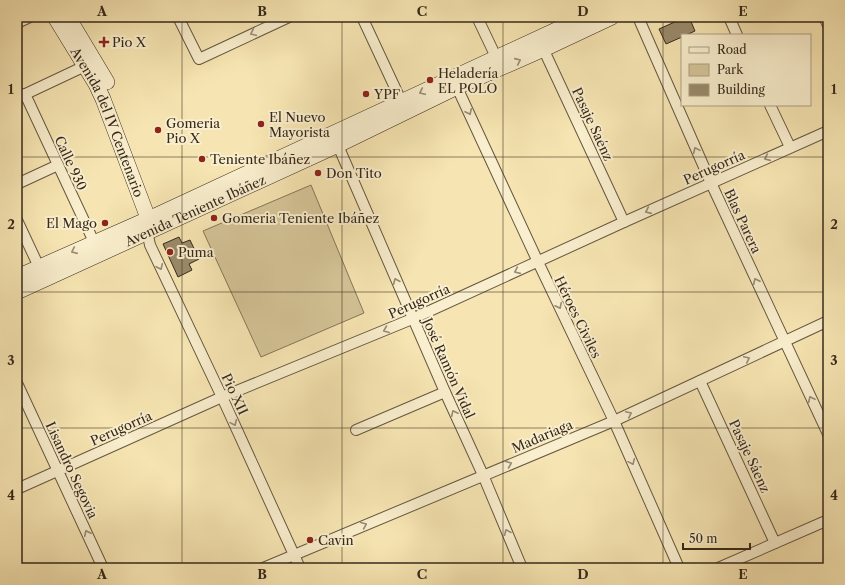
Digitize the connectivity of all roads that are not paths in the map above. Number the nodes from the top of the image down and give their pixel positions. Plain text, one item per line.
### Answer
1 (30, 17) edge
2 (55, 17) edge
3 (68, 17) edge
4 (178, 17) edge
5 (289, 17) edge
6 (362, 17) edge
7 (477, 17) edge
8 (584, 17) edge
9 (612, 17) edge
10 (638, 17) edge
11 (729, 17) edge
12 (824, 17) edge
13 (17, 23) edge
14 (828, 25) edge
15 (737, 34) edge
16 (541, 44) junction
17 (496, 57) junction
18 (85, 66) junction
19 (455, 82) junction
20 (21, 96) edge
21 (770, 106) edge
22 (404, 107) junction
23 (828, 131) edge
24 (335, 139) junction
25 (790, 147) junction
26 (58, 165) junction
27 (711, 183) junction
28 (17, 184) edge
29 (17, 220) edge
30 (153, 222) junction
31 (624, 222) junction
32 (94, 242) junction
33 (538, 262) junction
34 (39, 267) junction
35 (17, 277) edge
36 (17, 292) edge
37 (412, 319) junction
38 (828, 321) edge
39 (784, 342) junction
40 (700, 381) junction
41 (18, 388) edge
42 (445, 392) junction
43 (222, 397) junction
44 (614, 421) junction
45 (356, 430) dead end
46 (828, 434) edge
47 (57, 471) junction
48 (483, 475) junction
49 (17, 489) edge
50 (828, 520) edge
51 (776, 543) junction
52 (294, 555) junction
53 (103, 568) edge
54 (263, 568) edge
55 (300, 568) edge
56 (522, 568) edge
57 (679, 568) edge
58 (718, 568) edge

1 - 13 street
2 - 18 main road, Avenida del IV Centenario
3 - 30 main road, Avenida del IV Centenario
5 -> 4 street
6 - 22 street
7 - 17 street
8 - 16 main road, Avenida Teniente Ibáñez
9 - 16 main road, Avenida Teniente Ibáñez
27 -> 10 street, Blas Parera
11 - 15 street
12 - 14 street
16 - 17 main road, Avenida Teniente Ibáñez
19 -> 16 main road, Avenida Teniente Ibáñez
16 - 31 street, Pasaje Saénz
17 - 19 main road, Avenida Teniente Ibáñez
18 - 20 street
18 - 30 main road, Avenida del IV Centenario
19 - 22 main road, Avenida Teniente Ibáñez
19 -> 33 street, Héroes Civiles
20 - 26 street, Calle 930
21 - 25 street
22 - 24 main road, Avenida Teniente Ibáñez
23 - 25 street, Perugorría
24 - 30 main road, Avenida Teniente Ibáñez
37 -> 24 street, José Ramón Vidal
25 -> 27 street, Perugorría
26 - 28 street
26 - 32 street, Calle 930
27 -> 31 street, Perugorría
39 -> 27 street, Blas Parera
29 - 34 street
30 - 32 main road, Avenida Teniente Ibáñez
30 - 36 main road, Avenida Teniente Ibáñez
30 -> 43 street, Pio XII
31 - 33 street, Perugorría
32 -> 34 main road, Avenida Teniente Ibáñez
33 -> 37 street, Perugorría
33 -> 44 street, Héroes Civiles
34 - 35 main road, Avenida Teniente Ibáñez
37 - 42 street, José Ramón Vidal
37 -> 43 street, Perugorría
38 - 39 street, Madariaga
40 -> 39 street, Madariaga
46 -> 39 street, Blas Parera
44 -> 40 street, Madariaga
40 - 51 street, Pasaje Sáenz
41 - 47 street, Lisandro Segovia
42 - 45 street
48 -> 42 street, José Ramón Vidal
43 - 47 street, Perugorría
43 -> 52 street, Pio XII
48 -> 44 street, Madariaga
44 -> 57 street, Héroes Civiles
47 - 49 street, Perugorría
53 -> 47 street, Lisandro Segovia
52 -> 48 street, Madariaga
56 -> 48 street, José Ramón Vidal
50 - 51 street
51 - 58 street
52 - 54 street, Madariaga
52 - 55 street, Pio XII

